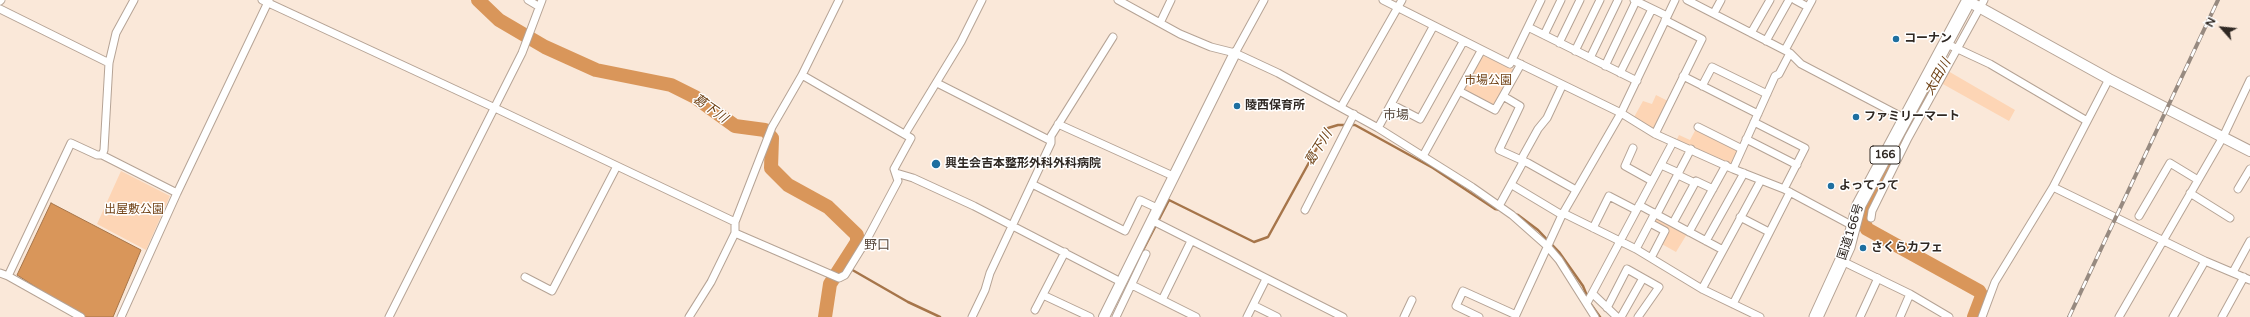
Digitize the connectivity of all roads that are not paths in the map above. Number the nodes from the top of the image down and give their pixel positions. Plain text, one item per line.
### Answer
1 (134, 0) edge
2 (528, 0) edge
3 (839, 0) edge
4 (982, 0) edge
5 (1118, 0) edge
6 (1171, 0) edge
7 (1383, 0) edge
8 (1402, 0) edge
9 (1541, 0) edge
10 (1561, 0) edge
11 (1580, 0) edge
12 (1600, 0) edge
13 (1618, 0) edge
14 (1675, 0) edge
15 (1687, 0) edge
16 (1721, 0) edge
17 (1770, 0) edge
18 (1789, 0) edge
19 (1795, 0) edge
20 (266, 1) edge
21 (1262, 1) edge
22 (1635, 1) edge
23 (540, 3) edge
24 (1810, 3) edge
25 (1974, 3) edge
26 (1399, 7) junction
27 (1652, 8) junction
28 (0, 9) edge
29 (1714, 14) junction
30 (1666, 18) junction
31 (1160, 23) junction
32 (1433, 27) junction
33 (1528, 27) junction
34 (1751, 33) junction
35 (1544, 35) junction
36 (1113, 37) dead end
37 (1766, 41) junction
38 (1463, 42) junction
39 (1559, 43) junction
40 (1952, 47) junction
41 (1481, 51) junction
42 (1575, 51) junction
43 (1788, 51) junction
44 (1235, 53) junction
45 (1590, 58) junction
46 (1512, 60) junction
47 (109, 63) junction
48 (1521, 64) junction
49 (1605, 66) junction
50 (1620, 73) junction
51 (1937, 73) junction
52 (802, 75) junction
53 (1683, 76) junction
54 (2109, 79) junction
55 (2250, 80) edge
56 (1637, 81) junction
57 (937, 83) junction
58 (1562, 86) junction
59 (1702, 86) junction
60 (1459, 91) junction
61 (1767, 94) junction
62 (1503, 96) junction
63 (1391, 104) junction
64 (1341, 107) junction
65 (495, 108) junction
66 (1621, 113) junction
67 (1354, 114) junction
68 (1758, 114) junction
69 (1904, 118) junction
70 (2087, 121) junction
71 (1754, 122) junction
72 (1058, 124) junction
73 (1698, 127) dead end
74 (1378, 128) junction
75 (905, 134) junction
76 (1655, 134) junction
77 (1903, 135) junction
78 (2223, 137) junction
79 (1746, 139) junction
80 (1051, 141) junction
81 (1673, 142) junction
82 (1633, 148) dead end
83 (1691, 149) junction
84 (1742, 149) junction
85 (2250, 151) edge
86 (102, 155) junction
87 (1423, 156) junction
88 (1523, 161) junction
89 (1661, 165) junction
90 (1797, 165) junction
91 (618, 166) junction
92 (1729, 167) junction
93 (2250, 169) edge
94 (896, 173) junction
95 (1744, 173) junction
96 (1679, 174) junction
97 (1173, 176) junction
98 (1761, 180) junction
99 (2198, 180) junction
100 (1652, 181) junction
101 (1695, 183) junction
102 (1032, 184) junction
103 (1512, 185) junction
104 (2053, 187) junction
105 (1713, 189) junction
106 (2238, 189) dead end
107 (1576, 190) junction
108 (1787, 190) junction
109 (177, 193) junction
110 (2190, 194) junction
111 (1500, 206) junction
112 (1158, 208) junction
113 (1637, 208) junction
114 (1305, 210) dead end
115 (1562, 214) junction
116 (1656, 214) junction
117 (2139, 216) dead end
118 (1740, 217) junction
119 (1871, 218) dead end
120 (2230, 218) dead end
121 (1151, 220) junction
122 (735, 222) junction
123 (1012, 224) junction
124 (1650, 224) junction
125 (1673, 224) junction
126 (1853, 226) junction
127 (1593, 228) junction
128 (1689, 232) junction
129 (1769, 232) junction
130 (735, 233) junction
131 (1192, 241) junction
132 (1620, 241) junction
133 (1706, 241) junction
134 (2164, 241) junction
135 (2250, 241) edge
136 (1547, 246) junction
137 (1636, 249) junction
138 (1723, 250) junction
139 (1065, 252) junction
140 (1146, 254) dead end
141 (1651, 258) junction
142 (1842, 261) junction
143 (2205, 261) junction
144 (2233, 272) junction
145 (0, 273) edge
146 (8, 276) junction
147 (525, 277) dead end
148 (1643, 278) junction
149 (1878, 278) junction
150 (1266, 279) junction
151 (2247, 279) edge
152 (1121, 282) junction
153 (1132, 285) junction
154 (1702, 289) junction
155 (1043, 294) junction
156 (1593, 294) junction
157 (1910, 294) junction
158 (1162, 300) junction
159 (1412, 300) dead end
160 (1586, 303) junction
161 (1734, 304) junction
162 (1253, 305) junction
163 (1607, 308) junction
164 (1035, 310) dead end
165 (1515, 316) edge
166 (81, 317) edge
167 (121, 317) edge
168 (389, 317) edge
169 (689, 317) edge
170 (972, 317) edge
171 (1090, 317) edge
172 (1104, 317) edge
173 (1116, 317) edge
174 (1196, 317) edge
175 (1247, 317) edge
176 (1277, 317) edge
177 (1343, 317) edge
178 (1404, 317) edge
179 (1478, 317) edge
180 (1595, 317) edge
181 (1617, 317) edge
182 (1621, 317) edge
183 (1638, 317) edge
184 (1760, 317) edge
185 (1816, 317) edge
186 (1860, 317) edge
187 (1900, 317) edge
188 (1949, 317) edge
189 (1982, 317) edge
190 (2119, 317) edge
191 (2173, 317) edge
192 (2222, 317) edge

1 - 47 street
2 - 23 street
3 - 52 street
4 - 57 street
5 - 31 street
6 - 31 street
7 - 26 street
8 - 26 street
9 - 33 street
10 - 35 street
11 - 39 street
12 - 42 street
13 - 45 street
14 - 30 street
15 - 29 street
16 - 29 street
17 - 34 street
18 - 37 street
19 - 24 street
20 - 65 street
20 - 109 street
21 - 44 street
22 - 27 street
22 - 49 street
23 - 65 street
24 - 43 street
25 - 40 highway, 国道166号 / 166
25 - 54 street
26 - 32 street
26 - 64 street
27 - 30 street
27 - 50 street
28 - 47 street
29 - 34 street
30 - 53 street
30 - 56 street
31 - 44 street
32 - 38 street
32 - 63 street
33 - 35 street
33 - 46 street
34 - 37 street
35 - 39 street
36 - 72 street
37 - 43 street
38 - 41 street
38 - 63 street
39 - 42 street
40 - 51 highway, 国道166号 / 166
40 - 70 street
41 - 46 street
41 - 60 street
42 - 45 street
43 - 61 street
43 - 69 street
44 - 64 street
44 - 97 street
45 - 49 street
46 - 48 street
47 - 86 street
48 - 58 street
48 - 62 street
49 - 50 street
50 - 56 street
51 - 69 highway, 国道166号 / 166
51 - 77 street
52 - 75 street
52 - 122 street
53 - 59 street
53 - 76 street
54 - 70 street
54 - 78 street
55 - 78 street
56 - 66 street
57 - 75 street
57 - 80 street
58 - 66 street
58 - 88 street
59 - 61 street
59 - 68 street
60 - 62 street
60 - 87 street
61 - 68 street
62 - 88 street
63 - 74 street
64 - 67 street
65 - 91 street
65 - 168 street
66 - 76 street
66 - 107 street
67 - 74 street
67 - 114 street
68 - 71 street
69 - 77 highway, 国道166号 / 166
70 - 104 street
71 - 79 street
71 - 90 street
72 - 80 street
72 - 97 street
73 - 84 street
74 - 87 street
75 - 94 street
76 - 81 street
77 - 119 street
77 - 126 highway, 国道166号 / 166
78 - 85 street
78 - 99 street
79 - 84 street
79 - 90 street
80 - 102 street
81 - 83 street
81 - 89 street
82 - 100 street
83 - 92 street
83 - 96 street
84 - 92 street
86 - 109 street
86 - 146 street
87 - 111 street
88 - 103 street
88 - 107 street
89 - 96 street
89 - 100 street
90 - 108 street
91 - 122 street
91 - 147 street
92 - 95 street
92 - 105 street
93 - 106 street
94 - 123 street
94 - 130 street
95 - 98 street
95 - 133 street
96 - 101 street
96 - 116 street
97 - 112 street
98 - 108 street
98 - 118 street
99 - 110 street
99 - 117 street
100 - 113 street
101 - 105 street
101 - 125 street
102 - 112 street
102 - 123 street
103 - 111 street
103 - 115 street
104 - 134 street
104 - 189 street
105 - 128 street
107 - 115 street
108 - 126 street
108 - 129 street
109 - 167 street
110 - 120 street
110 - 134 street
111 - 136 street
112 - 121 street
113 - 116 street
113 - 127 street
113 - 132 street
115 - 127 street
115 - 136 street
116 - 124 street
116 - 125 street
118 - 129 street
118 - 138 street
121 - 131 street
121 - 152 street
122 - 130 street
123 - 139 street
123 - 170 street
124 - 137 street
124 - 141 street
125 - 128 street
126 - 142 highway, 国道166号 / 166
127 - 132 street
128 - 133 street
129 - 161 street
130 - 169 street
131 - 150 street
131 - 158 street
132 - 137 street
132 - 156 street
133 - 138 street
134 - 143 street
134 - 190 street
135 - 144 street
136 - 160 street
136 - 165 street
137 - 141 street
138 - 154 street
139 - 152 street
139 - 155 street
140 - 153 street
141 - 154 street
142 - 149 street
142 - 185 highway, 国道166号 / 166
143 - 144 street
143 - 191 street
144 - 151 street
145 - 146 street
146 - 166 street
148 - 163 street
148 - 182 street
148 - 183 street
149 - 157 street
149 - 186 street
150 - 162 street
150 - 177 street
151 - 192 street
152 - 172 street
153 - 158 street
153 - 173 street
154 - 161 street
155 - 164 street
155 - 171 street
156 - 160 street
156 - 163 street
157 - 187 street
157 - 188 street
158 - 174 street
159 - 178 street
160 - 180 street
161 - 184 street
162 - 175 street
162 - 176 street
163 - 181 street
165 - 179 street

